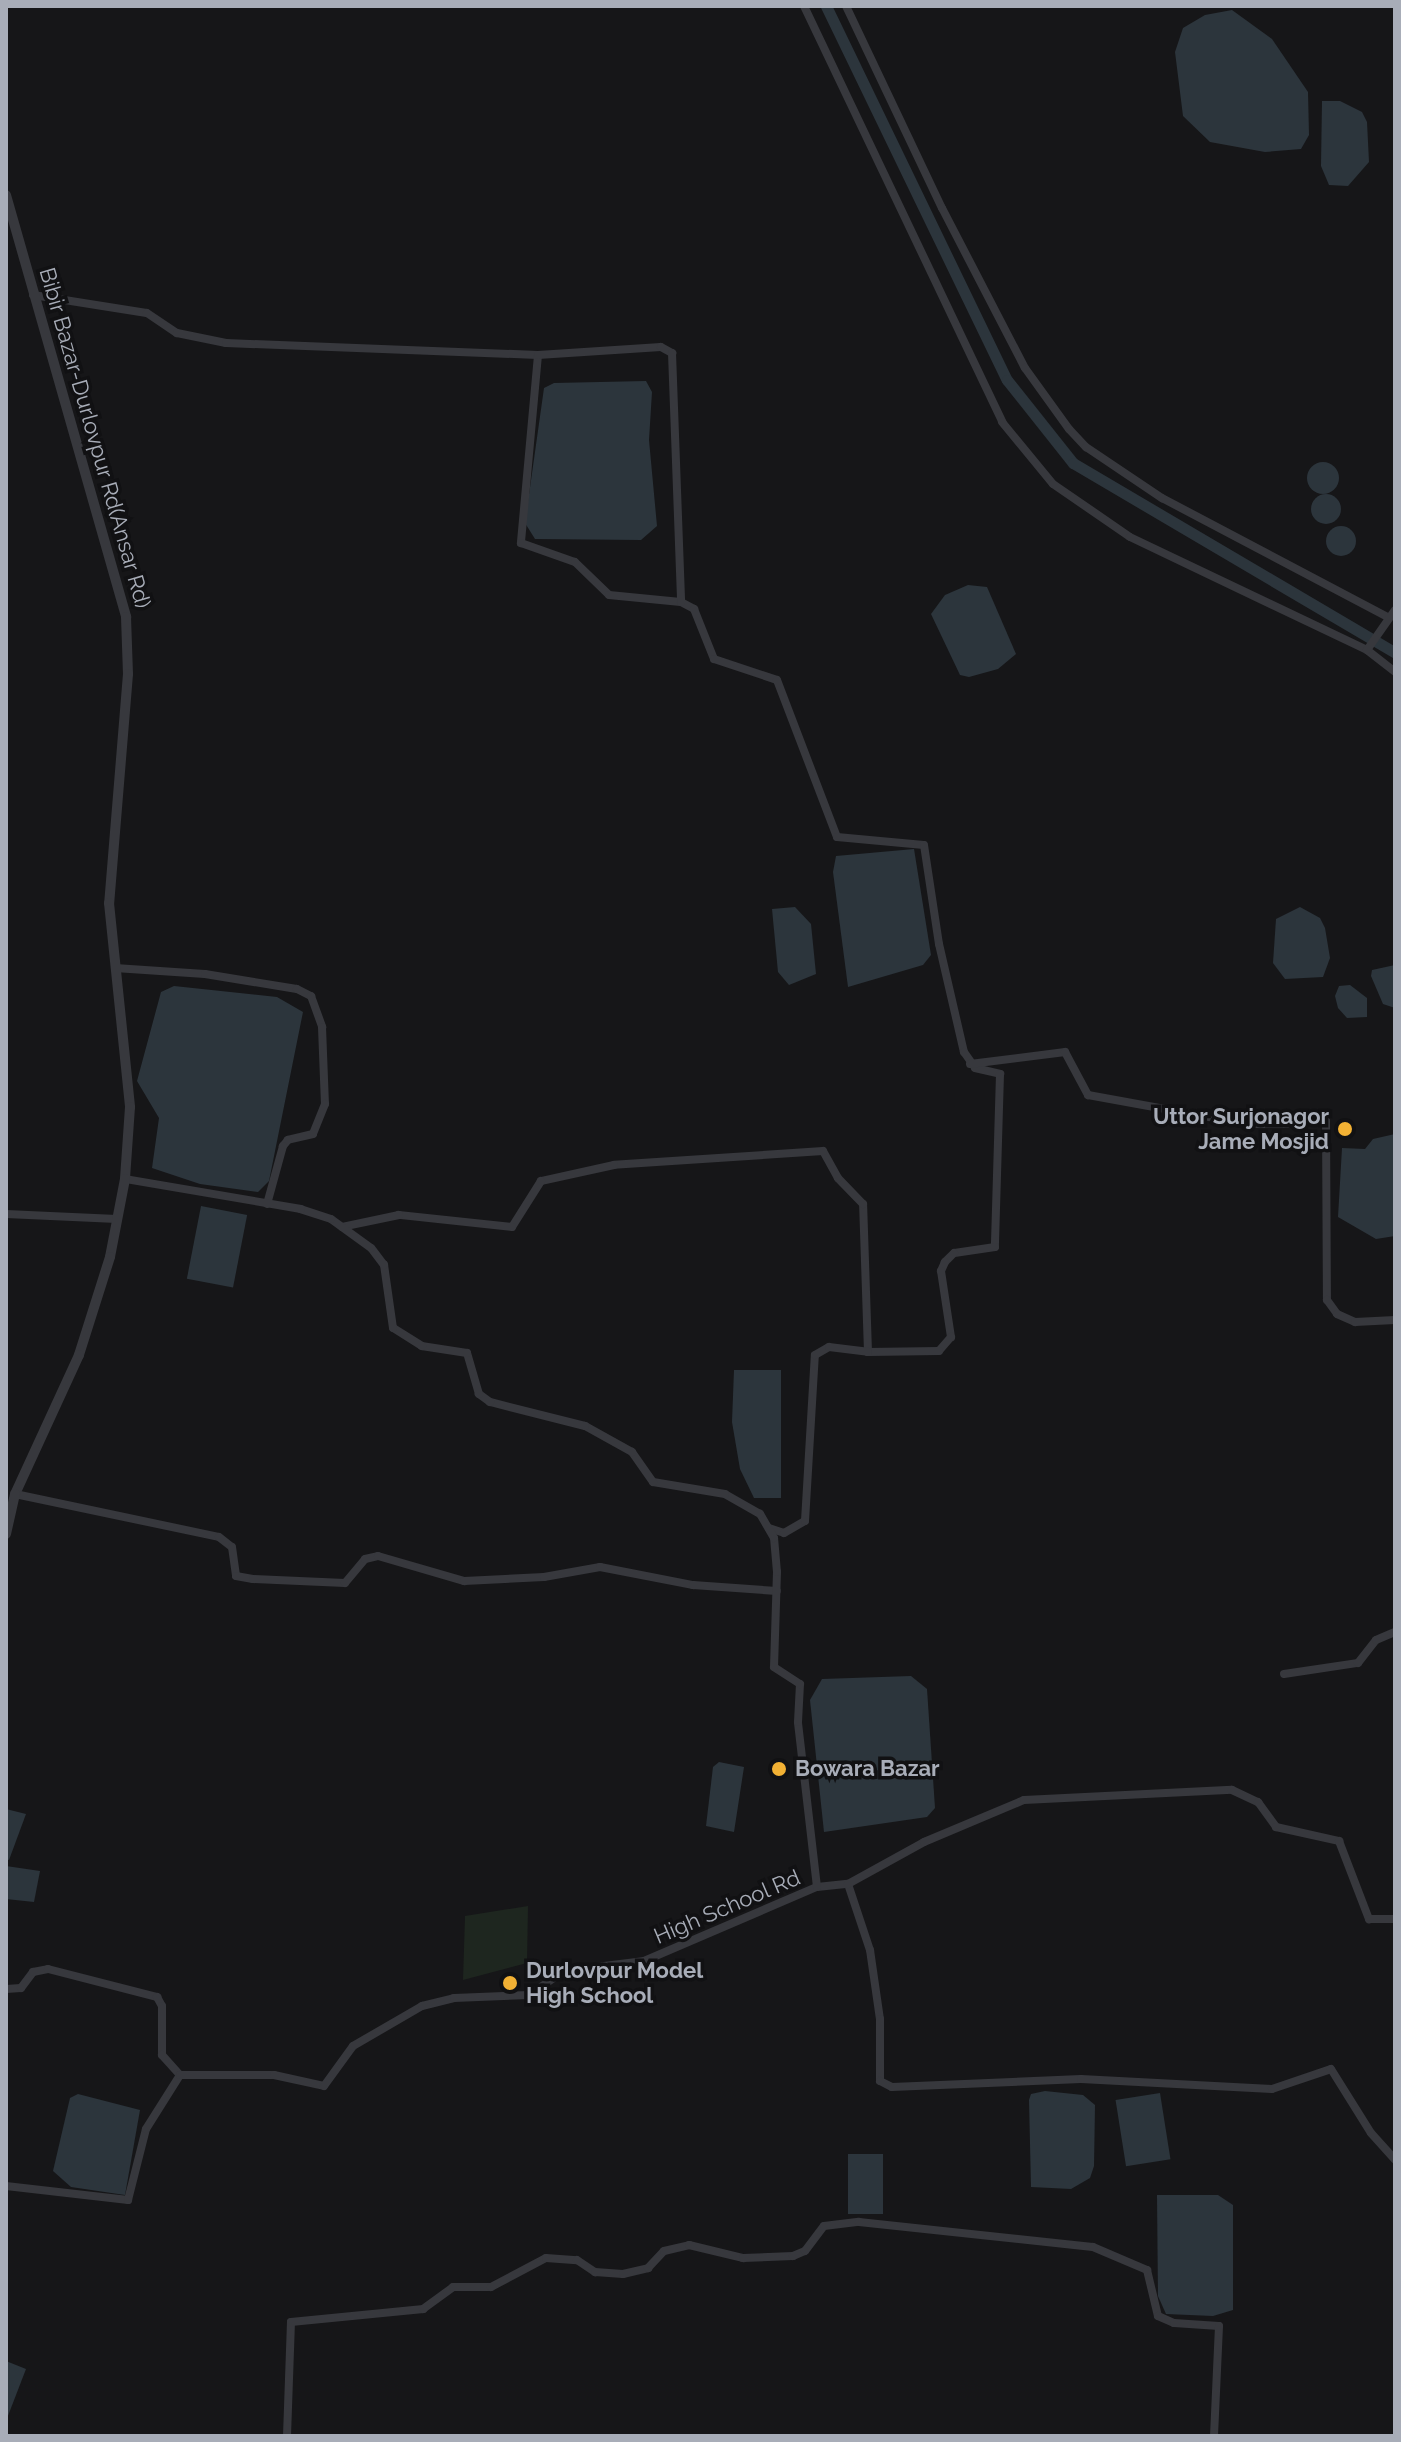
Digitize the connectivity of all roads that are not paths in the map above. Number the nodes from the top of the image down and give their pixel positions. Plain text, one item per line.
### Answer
1 (804, 6) edge
2 (846, 6) edge
3 (6, 195) edge
4 (33, 295) junction
5 (538, 355) junction
6 (681, 602) junction
7 (1392, 613) edge
8 (1367, 650) junction
9 (1395, 672) edge
10 (115, 968) junction
11 (969, 1064) junction
12 (125, 1179) junction
13 (267, 1204) junction
14 (6, 1214) edge
15 (117, 1219) junction
16 (342, 1227) junction
17 (1395, 1320) edge
18 (868, 1352) junction
19 (15, 1494) junction
20 (769, 1528) junction
21 (6, 1534) edge
22 (777, 1591) junction
23 (1395, 1632) edge
24 (1284, 1674) dead end
25 (848, 1884) junction
26 (817, 1887) junction
27 (1395, 1919) edge
28 (6, 1989) edge
29 (180, 2075) junction
30 (1395, 2160) edge
31 (6, 2186) edge
32 (287, 2436) edge
33 (1214, 2436) edge

1 - 8 street
2 - 7 street
3 - 4 street, Bibir Bazar-Durlovpur Rd(Ansar Rd)
4 - 5 street
4 - 10 street, Bibir Bazar-Durlovpur Rd(Ansar Rd)
5 - 6 street
5 - 6 street
6 - 11 street
7 - 8 street
8 - 9 street
10 - 12 street, Bibir Bazar-Durlovpur Rd(Ansar Rd)
10 - 13 street
11 - 17 street
11 - 18 street
12 - 13 street
12 - 15 street, Bibir Bazar-Durlovpur Rd(Ansar Rd)
13 - 16 street
14 - 15 street
15 - 19 street, Bibir Bazar-Durlovpur Rd(Ansar Rd)
16 - 18 street
16 - 20 street
18 - 20 street
19 - 21 street, Bibir Bazar-Durlovpur Rd(Ansar Rd)
19 - 22 street
20 - 22 street
22 - 26 street, High School Rd
23 - 24 street
25 - 26 street
25 - 27 street
25 - 30 street
26 - 29 street, High School Rd
28 - 29 street
29 - 31 street
32 - 33 street

